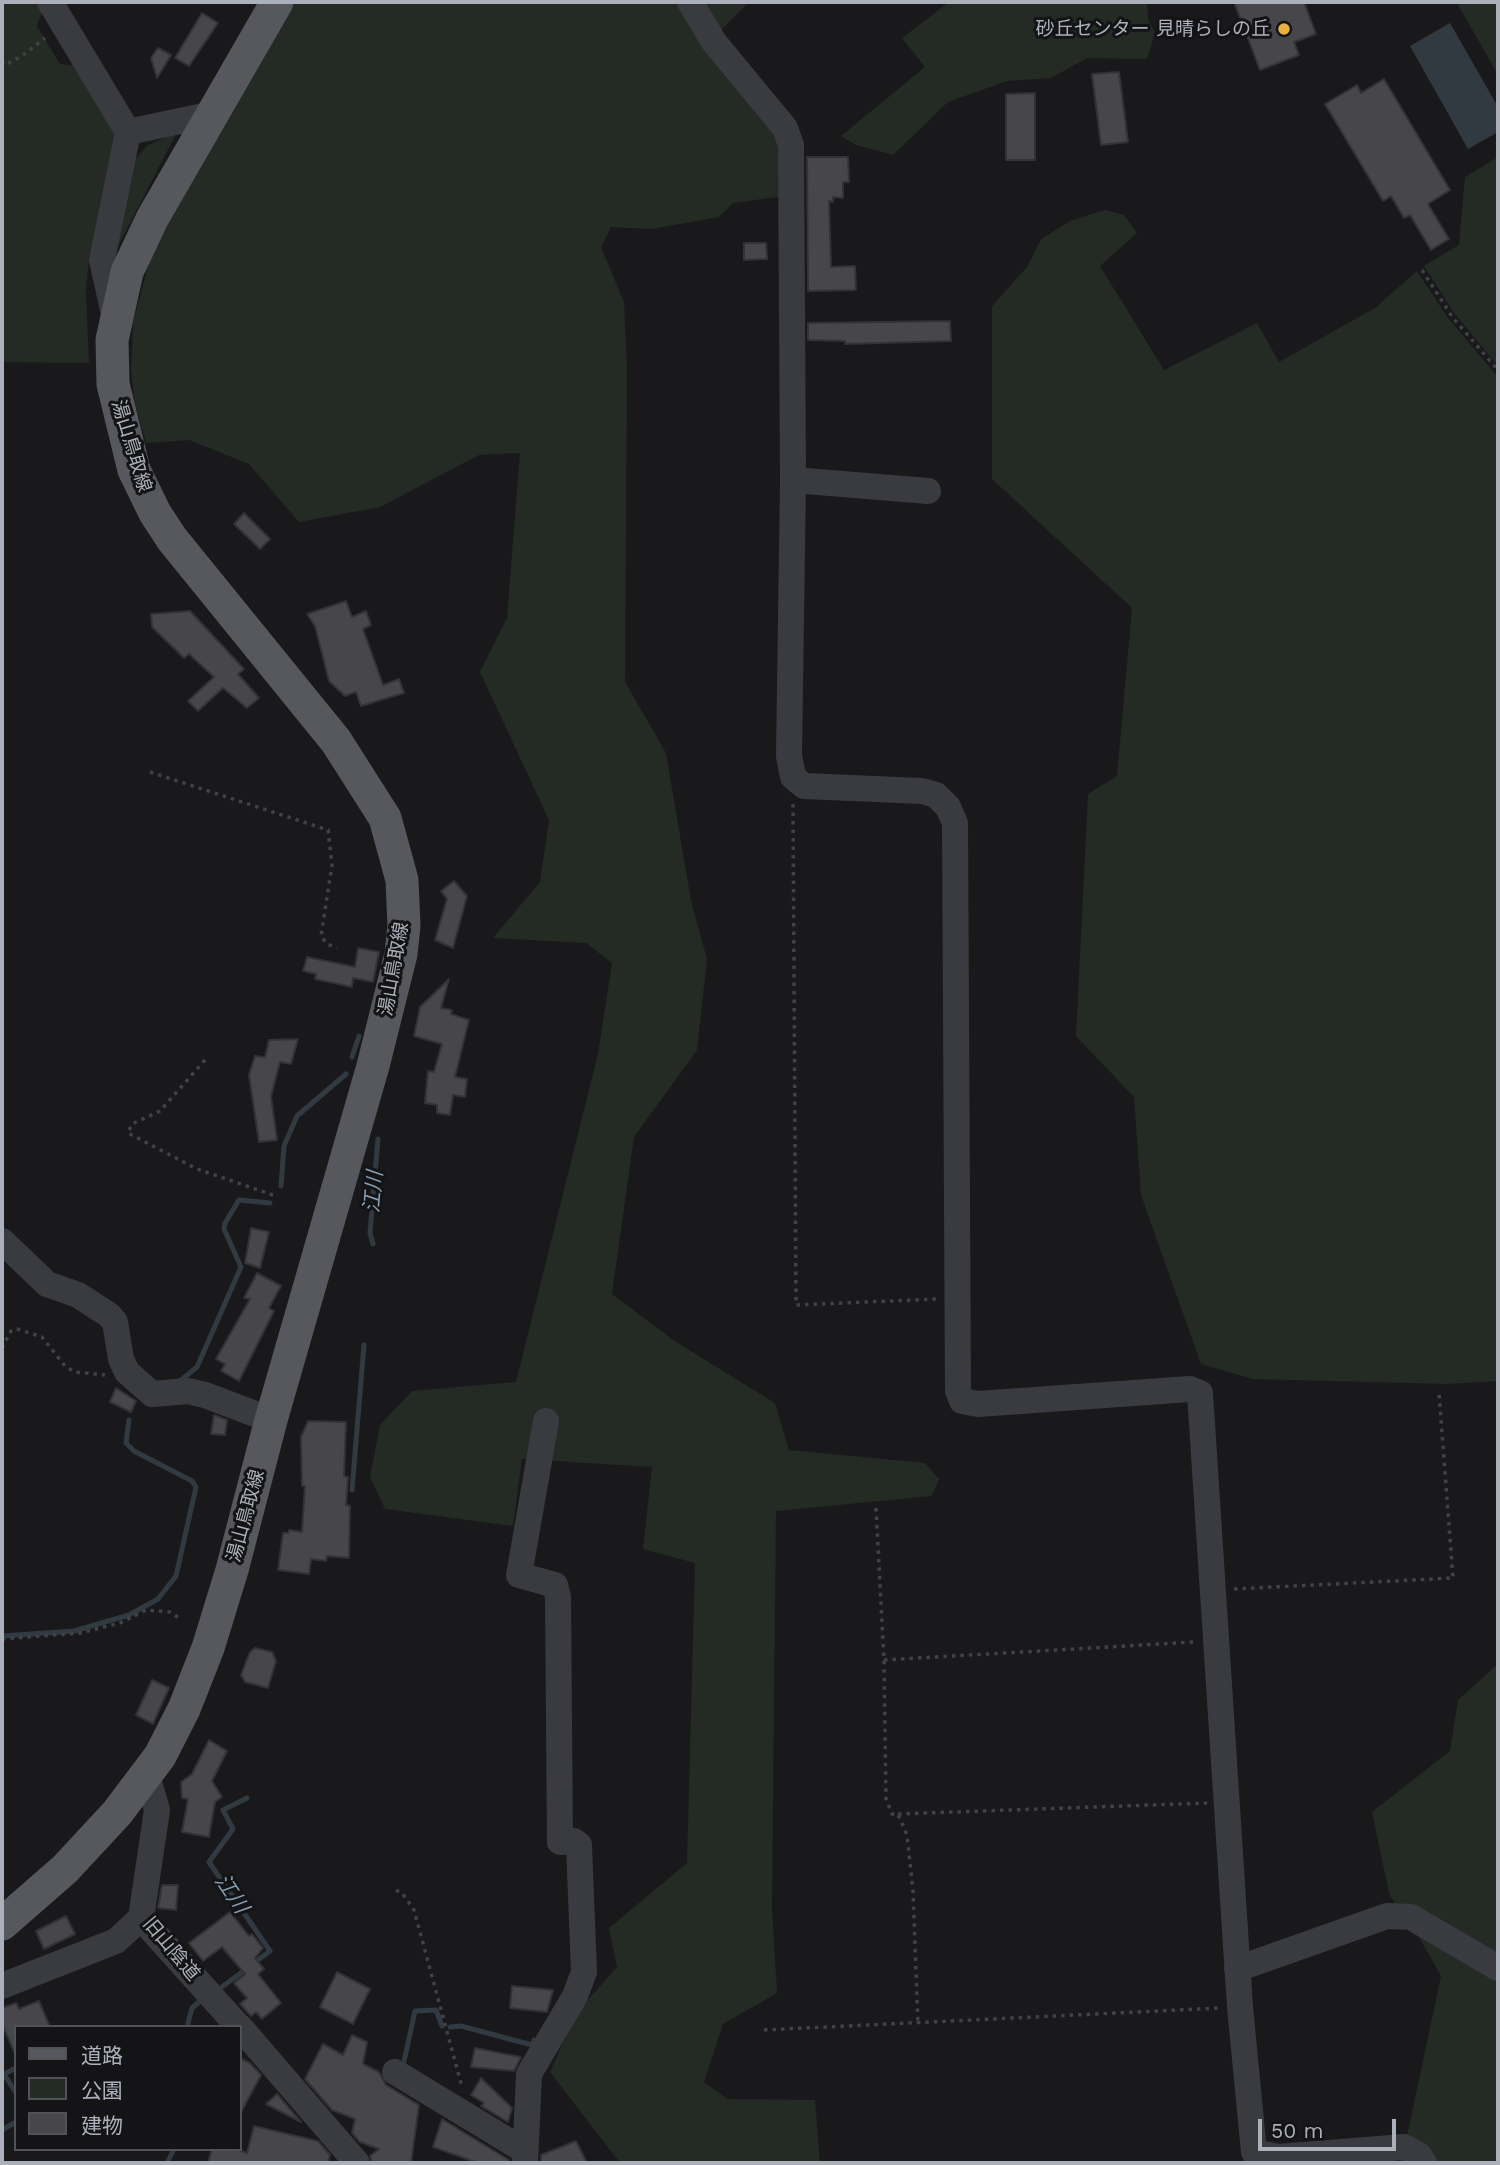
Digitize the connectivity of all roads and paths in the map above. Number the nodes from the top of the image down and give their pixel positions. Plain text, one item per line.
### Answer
1 (50, 2) edge
2 (277, 2) edge
3 (690, 2) edge
4 (64, 26) junction
5 (2, 61) edge
6 (213, 114) junction
7 (128, 132) junction
8 (1422, 270) dead end
9 (115, 319) junction
10 (1498, 370) edge
11 (793, 480) junction
12 (928, 491) dead end
13 (150, 772) dead end
14 (793, 777) junction
15 (337, 948) dead end
16 (205, 1060) dead end
17 (272, 1195) dead end
18 (2, 1241) edge
19 (956, 1298) junction
20 (2, 1349) edge
21 (108, 1376) dead end
22 (1439, 1393) dead end
23 (271, 1420) junction
24 (546, 1421) dead end
25 (876, 1508) dead end
26 (1215, 1590) junction
27 (182, 1620) dead end
28 (2, 1639) edge
29 (1217, 1641) junction
30 (884, 1660) junction
31 (147, 1775) junction
32 (1227, 1802) junction
33 (898, 1814) junction
34 (396, 1890) dead end
35 (141, 1918) junction
36 (2, 1924) edge
37 (1498, 1968) edge
38 (1237, 1969) junction
39 (2, 1986) edge
40 (1240, 2007) junction
41 (238, 2025) edge
42 (918, 2025) junction
43 (242, 2029) edge
44 (764, 2030) dead end
45 (395, 2072) dead end
46 (471, 2119) junction
47 (525, 2156) edge
48 (357, 2163) edge
49 (1423, 2163) edge

1 - 4 street
2 - 6 main road, 湯山鳥取線
3 - 11 street
4 - 5 path
4 - 7 street
6 - 7 street
6 - 9 main road, 湯山鳥取線
7 - 9 street
8 - 10 path
9 - 23 main road, 湯山鳥取線
11 - 12 street
11 - 14 street
13 - 15 path
14 - 19 street
14 - 19 path
16 - 17 path
18 - 23 street
19 - 26 street
20 - 21 path
22 - 26 path
23 - 31 main road, 湯山鳥取線
24 - 47 street
25 - 30 path
26 - 29 street
27 - 28 path
29 - 30 path
29 - 32 street
30 - 33 path
31 - 35 street, 旧山陰道
31 - 36 main road, 湯山鳥取線
32 - 33 path
32 - 38 street
33 - 42 path
34 - 46 path
35 - 39 street
35 - 41 street, 旧山陰道
37 - 38 street
38 - 40 street
40 - 42 path
40 - 49 street
42 - 44 path
43 - 48 street, 旧山陰道
45 - 46 street
46 - 47 street

